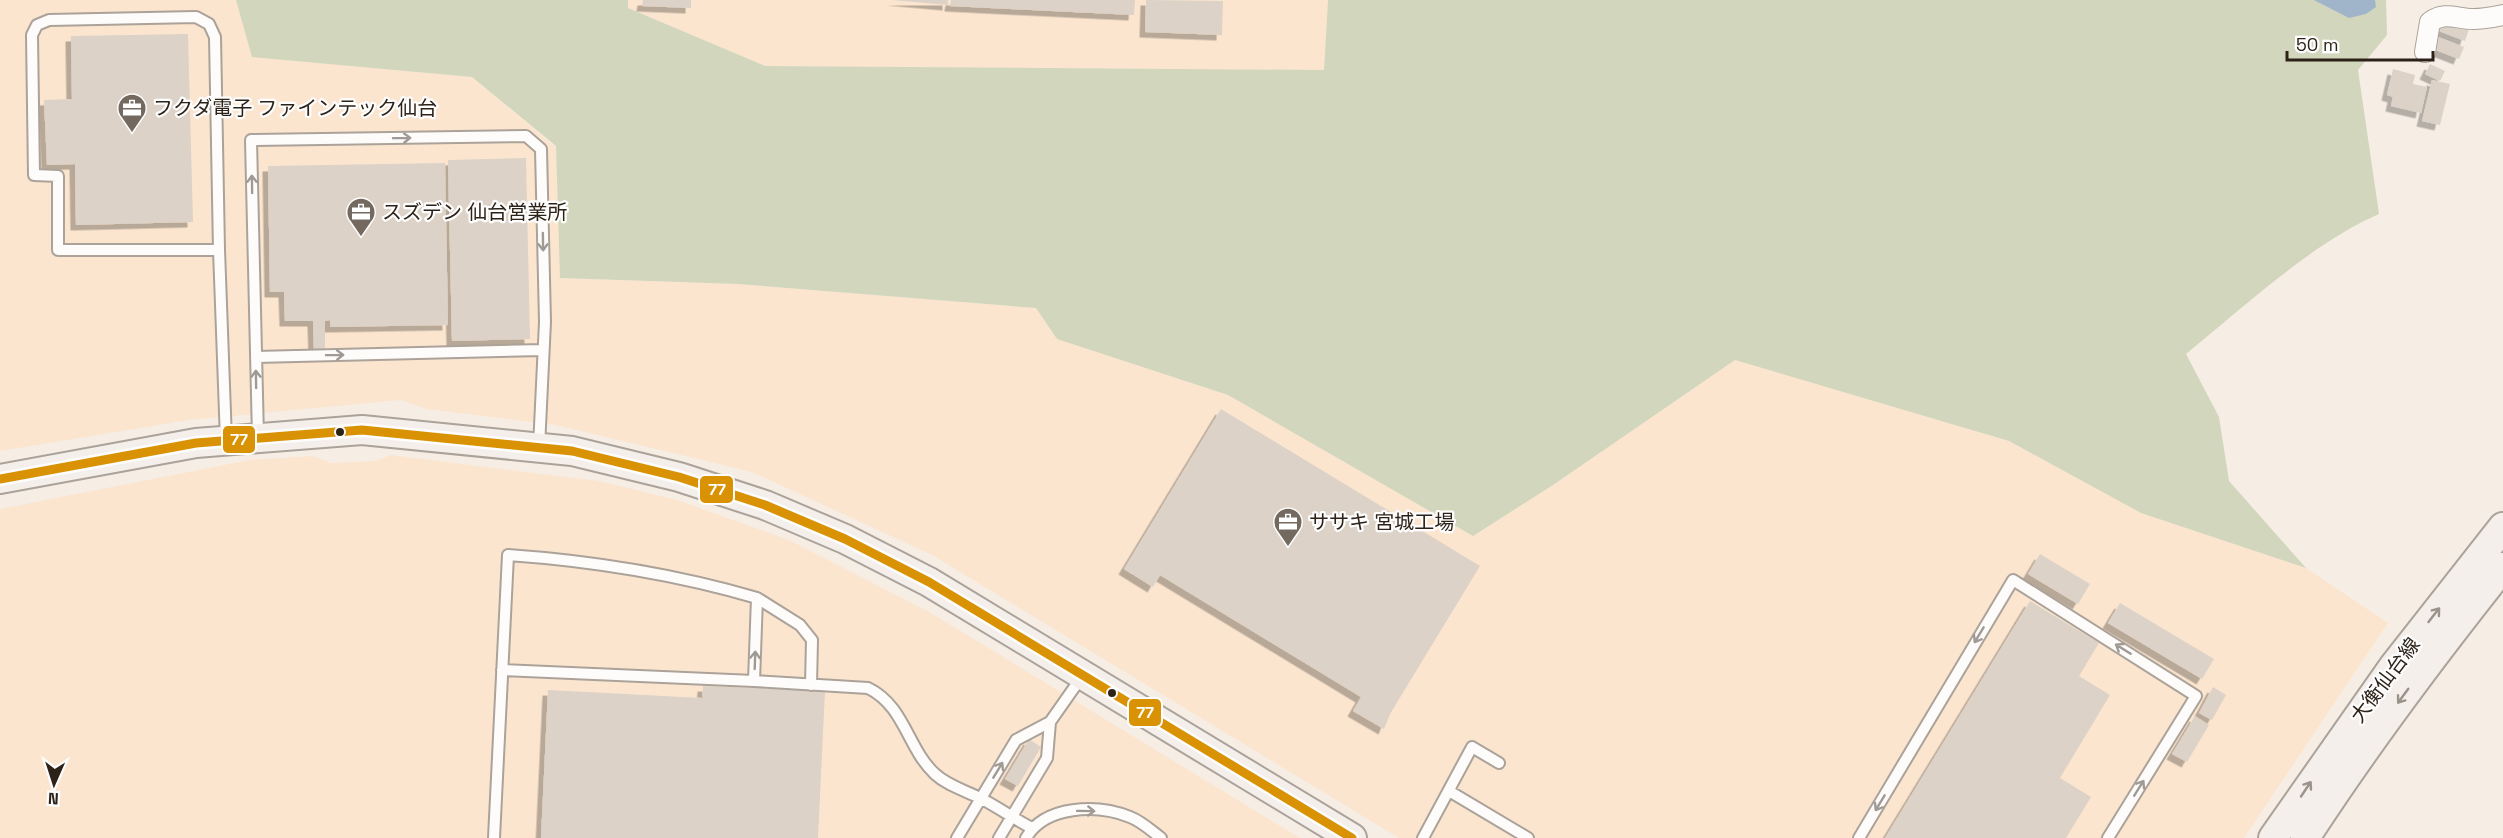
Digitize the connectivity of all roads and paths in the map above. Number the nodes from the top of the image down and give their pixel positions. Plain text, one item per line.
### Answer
1 (2503, 15) edge
2 (2425, 52) dead end
3 (219, 250) junction
4 (543, 350) junction
5 (256, 357) junction
6 (258, 437) junction
7 (226, 440) junction
8 (539, 447) junction
9 (0, 479) edge
10 (2503, 527) edge
11 (2503, 567) edge
12 (757, 598) junction
13 (502, 670) junction
14 (1083, 675) junction
15 (754, 681) junction
16 (811, 684) junction
17 (1050, 722) junction
18 (1498, 763) dead end
19 (1449, 791) junction
20 (981, 798) junction
21 (1011, 817) junction
22 (1032, 828) junction
23 (494, 838) edge
24 (957, 838) edge
25 (999, 838) edge
26 (1026, 838) edge
27 (1161, 838) edge
28 (1352, 838) edge
29 (1423, 838) edge
30 (1528, 838) edge
31 (1859, 838) edge
32 (2108, 838) edge
33 (2274, 838) edge
34 (2305, 838) edge

1 - 2 street
3 - 3 lane
3 - 7 lane
5 -> 4 lane
5 -> 4 lane
4 - 8 lane
6 -> 5 lane
6 - 7 street
6 - 8 street
7 - 9 street
8 - 14 street
33 -> 10 street, 大衡仙台線
11 -> 34 street, 大衡仙台線
12 - 13 lane
15 -> 12 lane
12 - 16 lane
13 - 15 lane
13 - 23 lane
14 - 17 lane
14 - 28 street
15 - 16 lane
16 - 20 lane
20 -> 17 lane
17 - 21 lane
18 - 19 lane
19 - 29 lane
19 - 30 lane
20 - 21 lane
20 - 24 lane
21 - 22 lane
21 - 25 lane
22 - 26 lane
22 -> 27 lane
32 -> 31 lane

